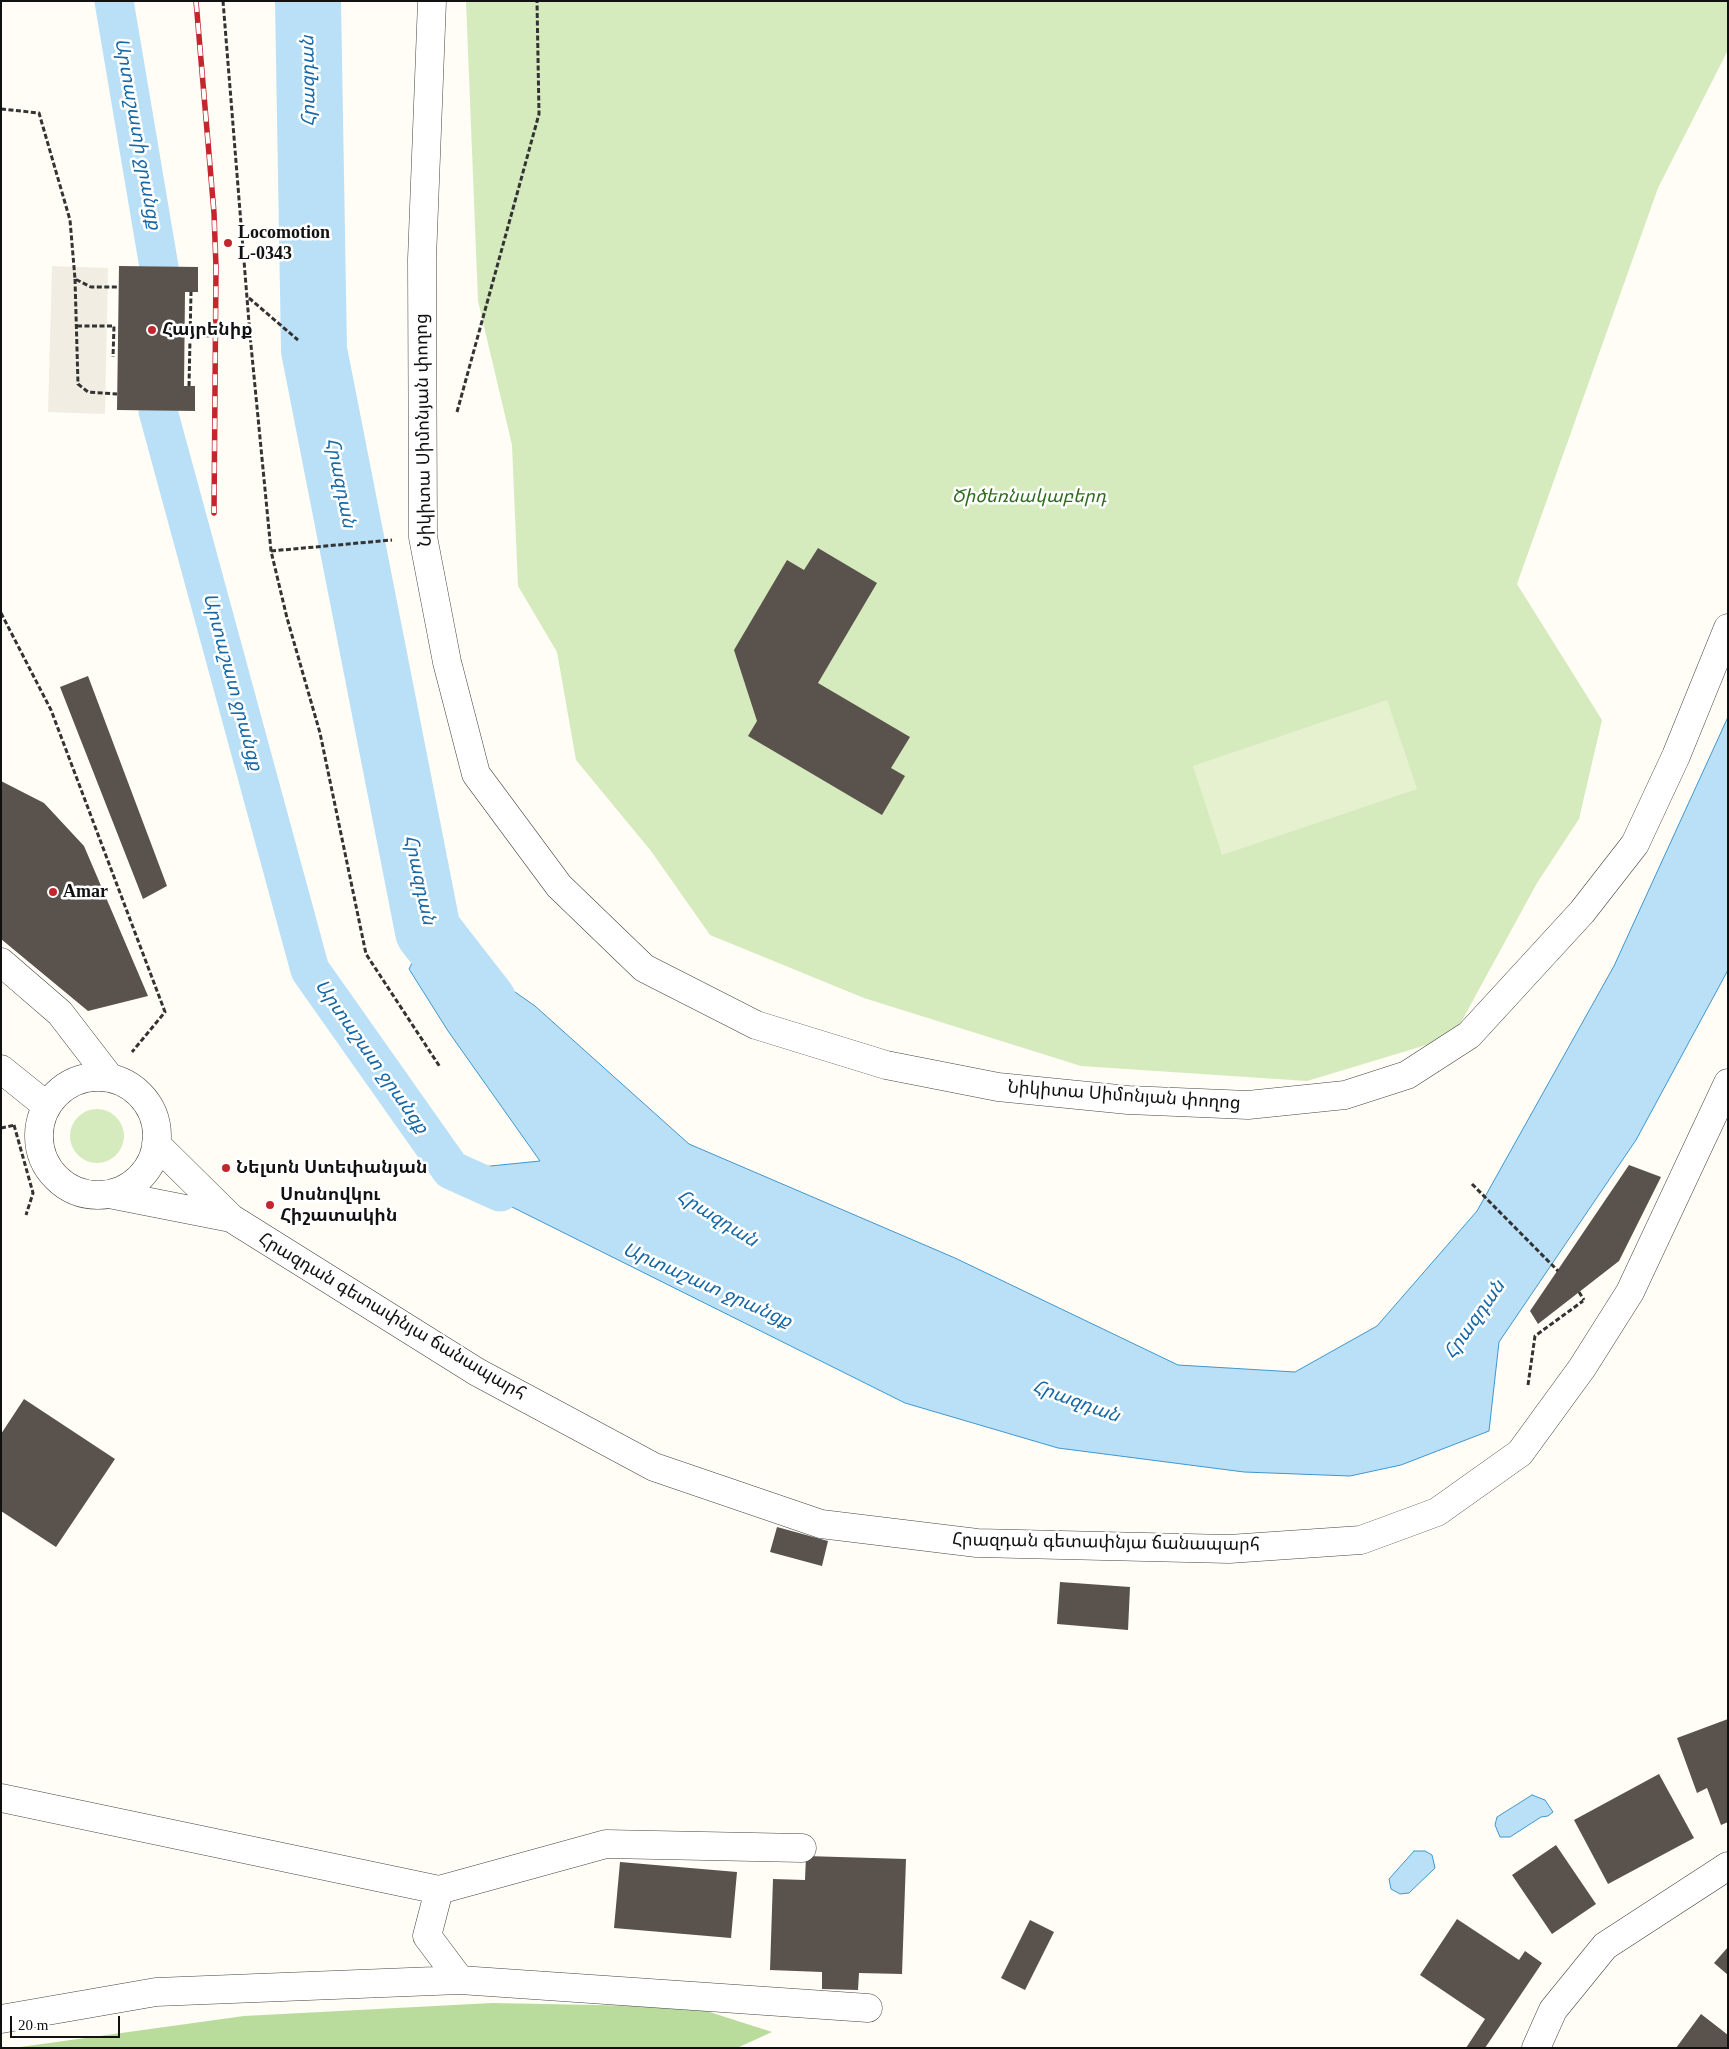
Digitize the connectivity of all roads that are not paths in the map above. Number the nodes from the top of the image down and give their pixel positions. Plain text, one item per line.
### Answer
1 (432, 1) edge
2 (1728, 628) edge
3 (1, 962) edge
4 (1, 1069) edge
5 (110, 1078) junction
6 (1728, 1083) edge
7 (47, 1106) junction
8 (156, 1144) junction
9 (109, 1194) junction
10 (231, 1218) junction
11 (1, 1798) edge
12 (802, 1848) dead end
13 (1728, 1866) edge
14 (439, 1890) junction
15 (460, 1980) junction
16 (868, 2008) dead end
17 (1, 2019) edge
18 (1536, 2048) edge

1 - 2 street, Նիկիտա Սիմոնյան փողոց
3 - 5 street
4 - 7 street
5 - 7 street, Հրազդան գետափնյա ճանապարհ
5 - 8 street, Հրազդան գետափնյա ճանապարհ
6 - 10 street, Հրազդան գետափնյա ճանապարհ
7 - 9 street, Հրազդան գետափնյա ճանապարհ
8 - 9 street, Հրազդան գետափնյա ճանապարհ
8 - 10 street, Հրազդան գետափնյա ճանապարհ
9 - 10 street, Հրազդան գետափնյա ճանապարհ
11 - 14 street
12 - 14 street
13 - 18 street
14 - 15 street
15 - 16 street
15 - 17 street

